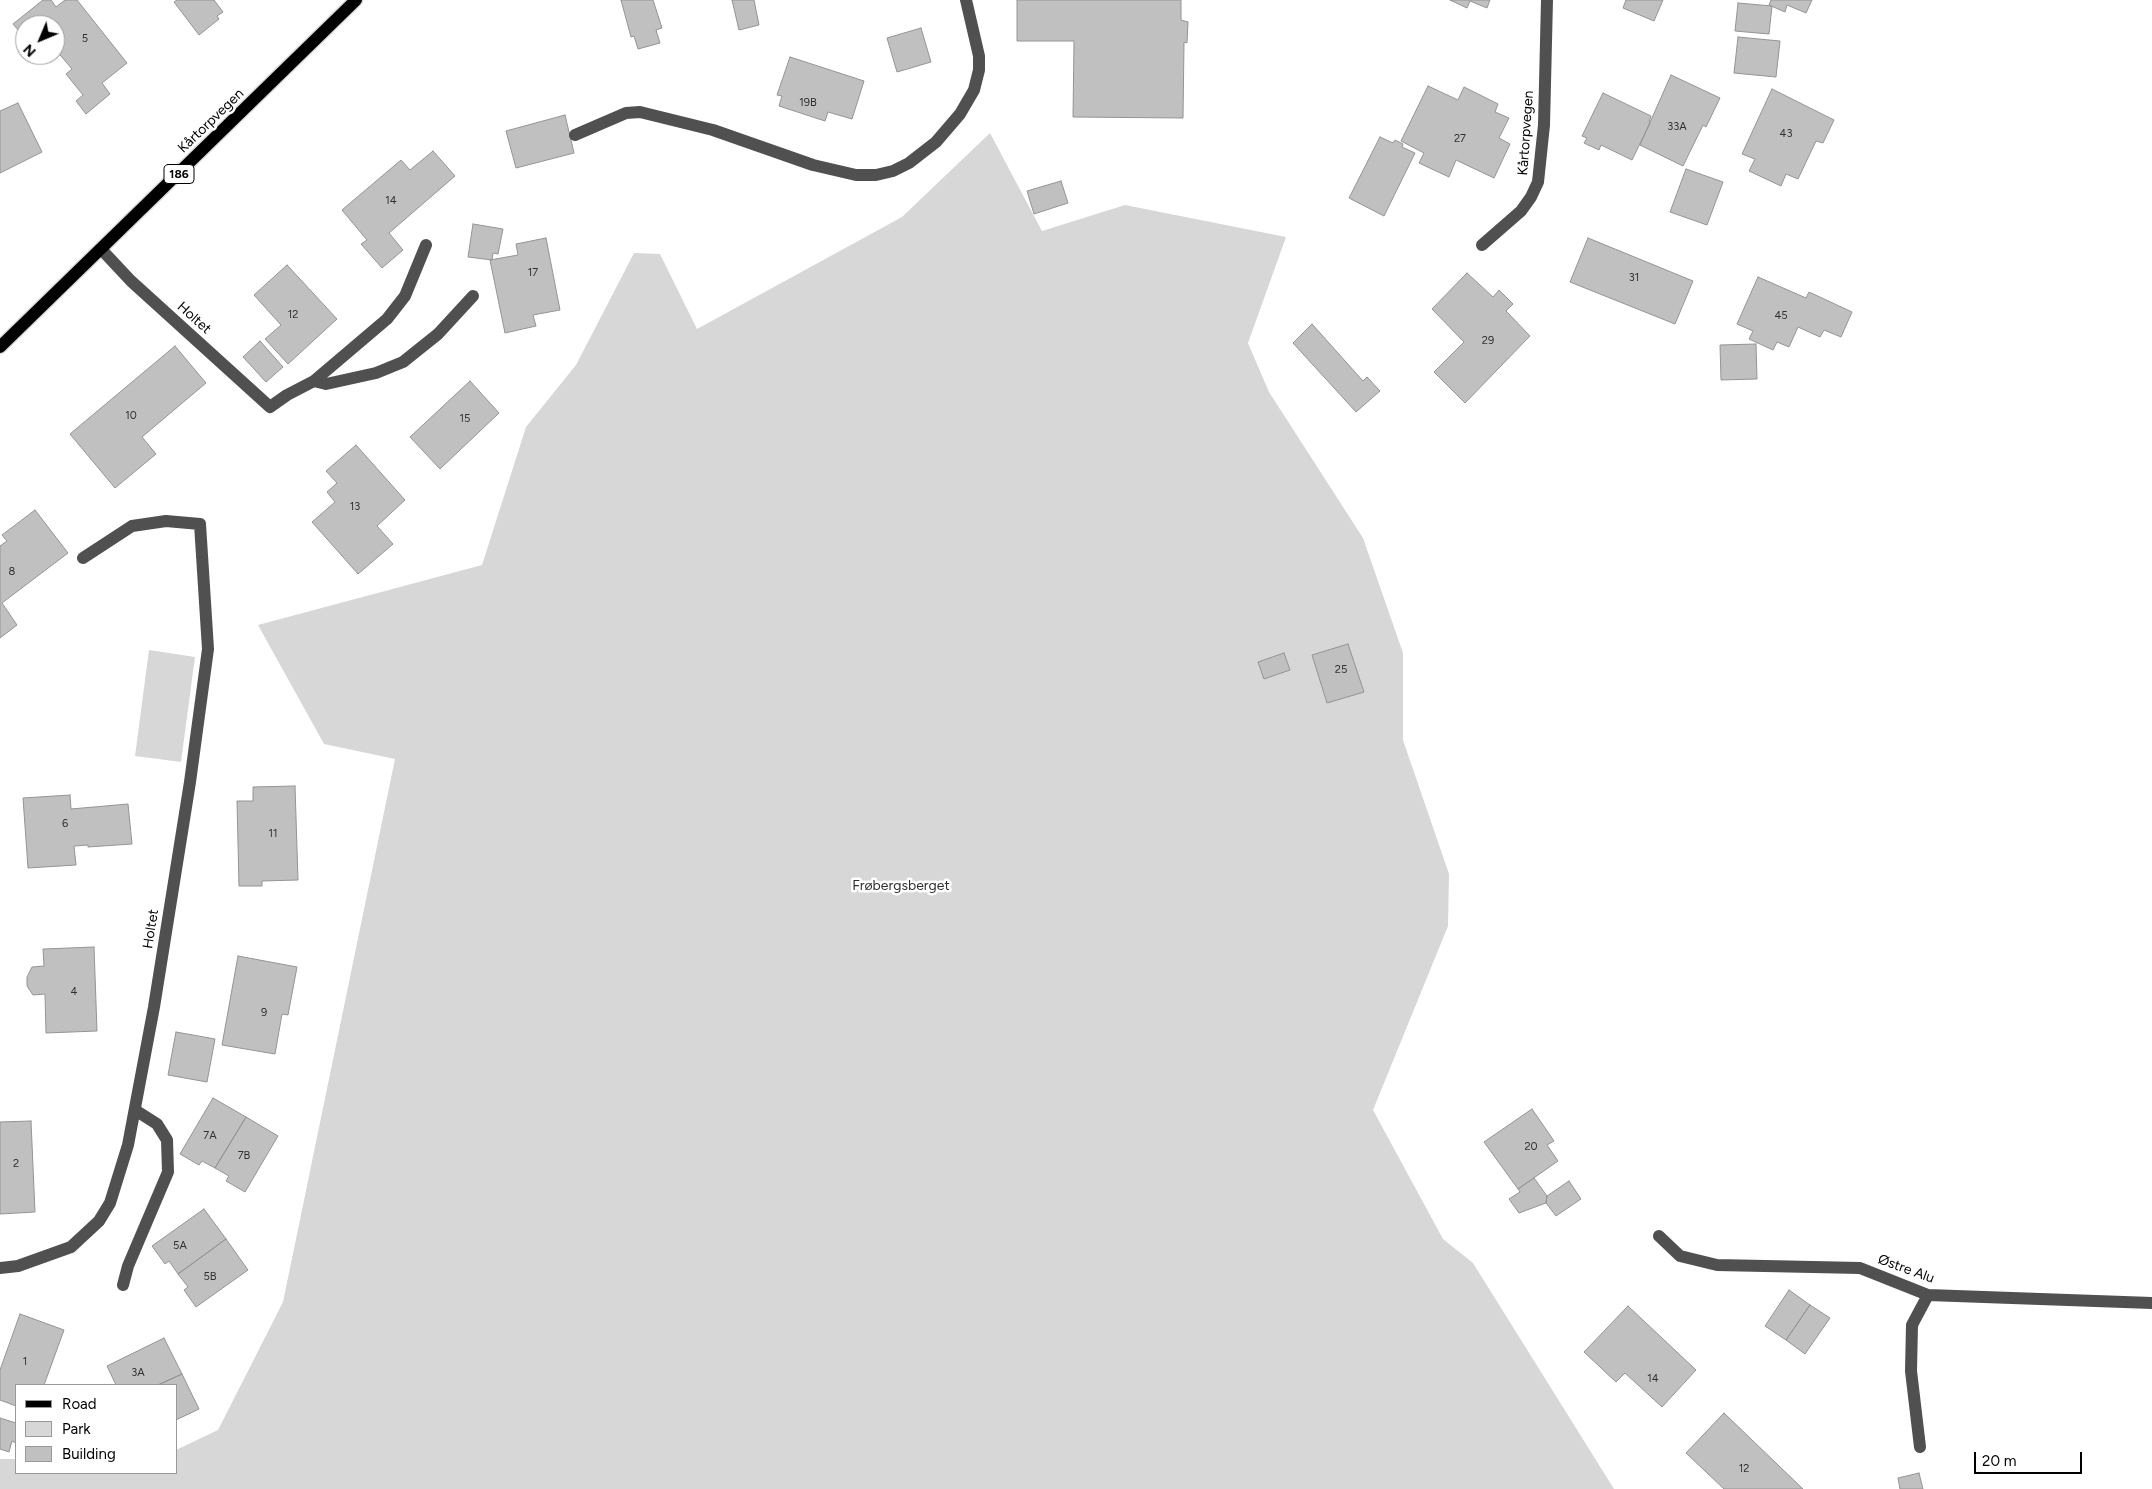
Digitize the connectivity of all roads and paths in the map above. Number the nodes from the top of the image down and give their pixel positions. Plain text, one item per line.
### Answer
1 (356, 0) edge
2 (966, 0) edge
3 (1547, 0) edge
4 (575, 134) dead end
5 (426, 245) dead end
6 (1482, 245) dead end
7 (101, 249) junction
8 (473, 296) dead end
9 (0, 346) edge
10 (314, 382) junction
11 (83, 558) dead end
12 (135, 1110) junction
13 (1659, 1236) dead end
14 (0, 1268) edge
15 (123, 1285) dead end
16 (1928, 1295) junction
17 (2152, 1303) edge
18 (1920, 1447) dead end

1 - 7 main road, Kårtorpvegen / 186
2 - 4 street
3 - 6 street, Kårtorpvegen
5 - 10 street
7 - 9 main road, Kårtorpvegen / 186
7 - 10 street, Holtet
8 - 10 street
11 - 12 street, Holtet
12 - 14 street, Holtet
12 - 15 street
13 - 16 street, Østre Alu
16 - 17 street, Østre Alu
16 - 18 street

